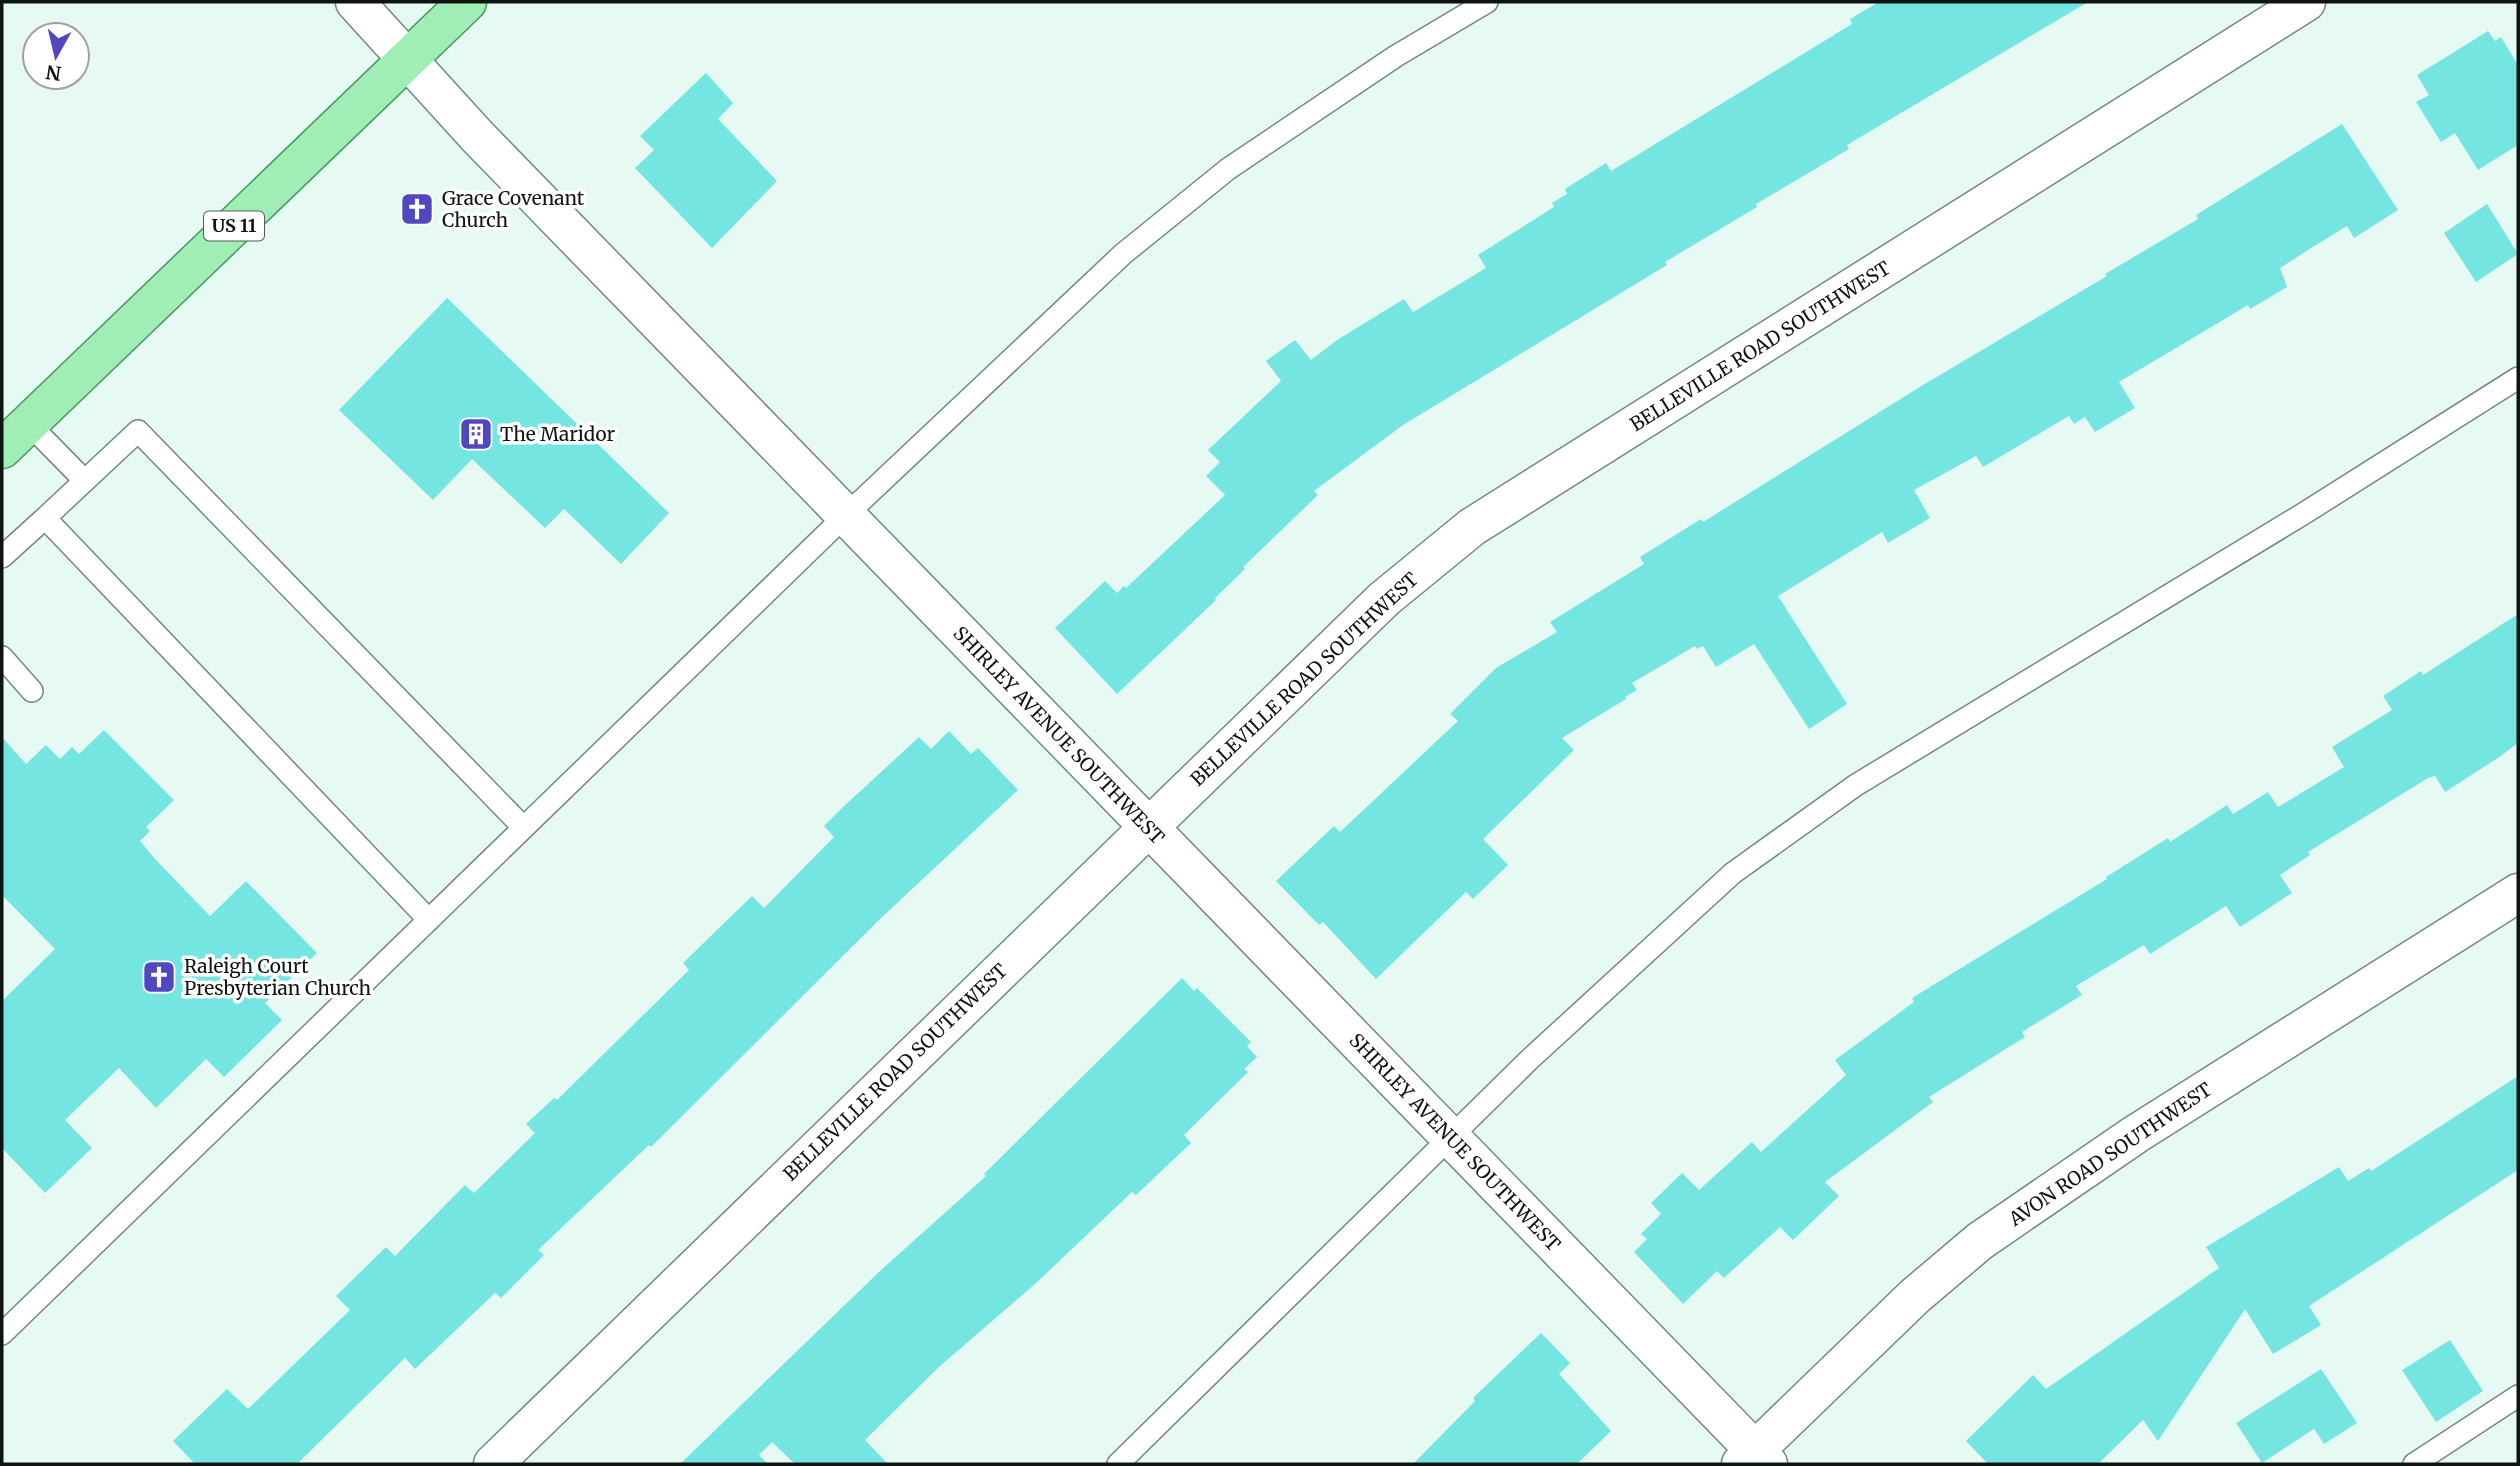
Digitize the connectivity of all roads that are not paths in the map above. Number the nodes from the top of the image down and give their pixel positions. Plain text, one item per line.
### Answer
1 (355, 2) edge
2 (467, 2) edge
3 (1487, 2) edge
4 (2306, 2) edge
5 (407, 59) junction
6 (2518, 378) edge
7 (15, 437) edge
8 (83, 479) junction
9 (846, 515) junction
10 (45, 518) junction
11 (2, 557) edge
12 (2, 657) edge
13 (32, 691) dead end
14 (523, 827) junction
15 (1147, 827) junction
16 (2518, 893) edge
17 (429, 920) junction
18 (1452, 1138) junction
19 (2, 1334) edge
20 (2518, 1396) edge
21 (1754, 1460) edge
22 (493, 1464) edge
23 (1118, 1464) edge
24 (2414, 1464) edge

1 - 5 street, SHIRLEY AVENUE SOUTHWEST
2 - 5 main road, US 11
3 - 9 lane
4 - 15 street, BELLEVILLE ROAD SOUTHWEST
5 - 7 main road, US 11
5 - 9 street, SHIRLEY AVENUE SOUTHWEST
6 - 18 lane
7 - 8 lane
8 - 10 lane
8 - 14 lane
9 - 14 lane
9 - 15 street, SHIRLEY AVENUE SOUTHWEST
10 - 11 lane
10 - 17 lane
12 - 13 lane
14 - 17 lane
15 - 18 street, SHIRLEY AVENUE SOUTHWEST
15 - 22 street, BELLEVILLE ROAD SOUTHWEST
16 - 21 street, AVON ROAD SOUTHWEST
17 - 19 lane
18 - 21 street, SHIRLEY AVENUE SOUTHWEST
18 - 23 lane
20 - 24 lane

